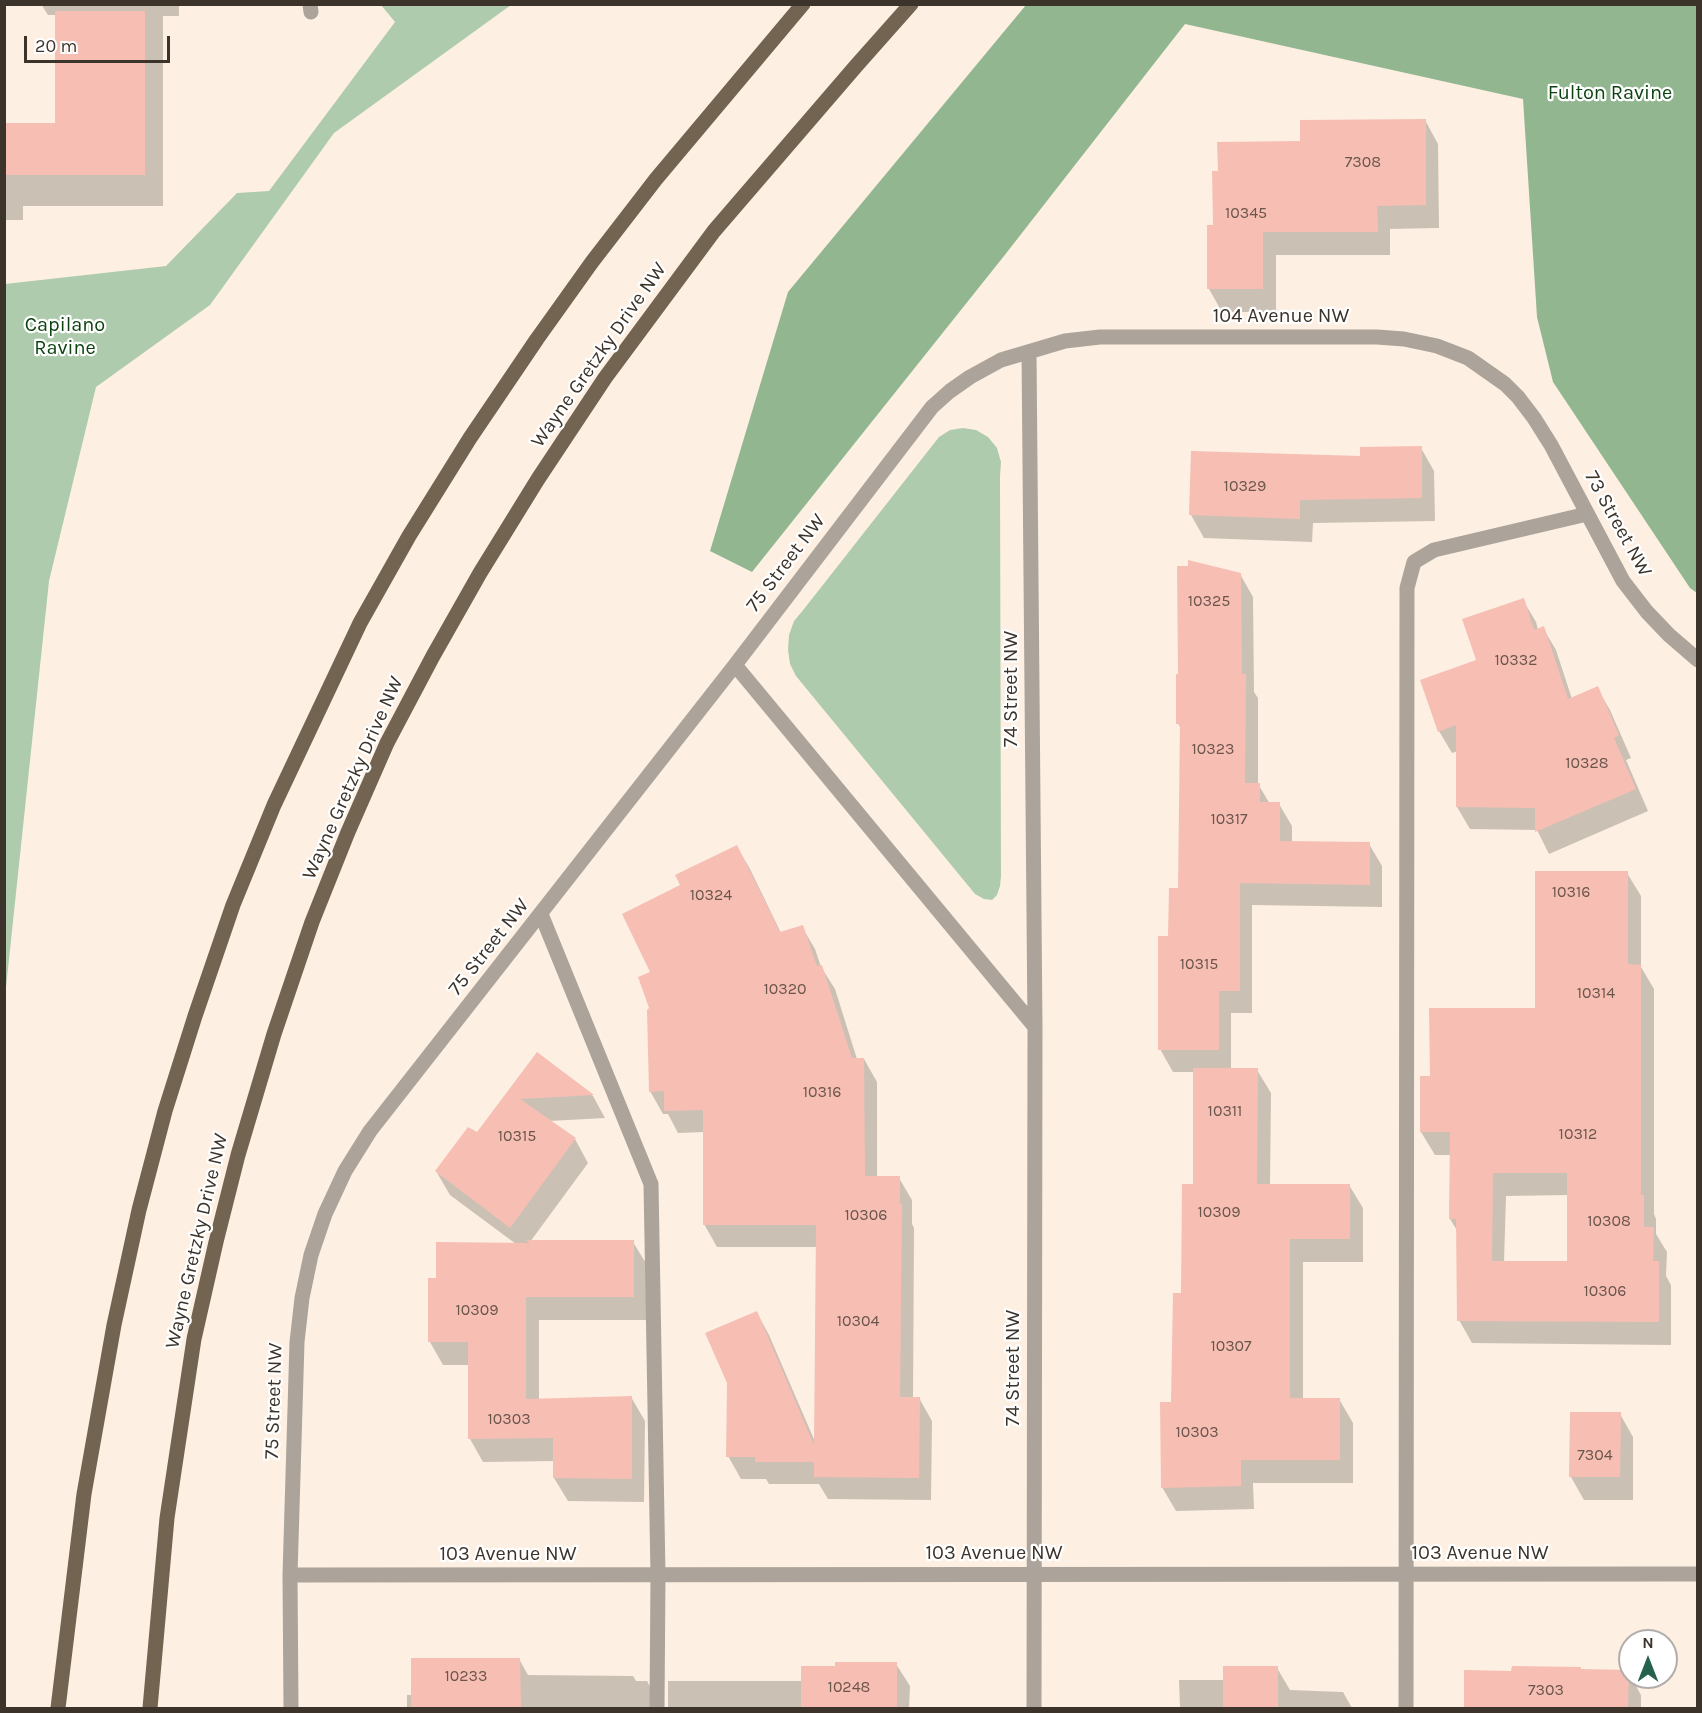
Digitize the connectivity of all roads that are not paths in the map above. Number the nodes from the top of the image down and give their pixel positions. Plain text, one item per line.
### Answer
1 (803, 4) edge
2 (911, 4) edge
3 (1029, 352) junction
4 (1518, 397) joint
5 (1587, 514) junction
6 (1698, 660) edge
7 (735, 664) junction
8 (541, 914) junction
9 (1035, 1027) junction
10 (1034, 1574) junction
11 (1406, 1574) junction
12 (1698, 1574) edge
13 (290, 1575) junction
14 (658, 1575) junction
15 (58, 1708) edge
16 (150, 1708) edge
17 (291, 1708) edge
18 (657, 1708) edge
19 (1034, 1708) edge
20 (1406, 1708) edge

1 - 15 main road
2 - 16 main road, Wayne Gretzky Drive NW
3 - 4 street, 104 Avenue NW
3 - 7 street, 75 Street NW
3 - 9 street, 74 Street NW
4 - 5 street, 73 Street NW
5 - 6 street, 73 Street NW
5 - 11 street
7 - 8 street, 75 Street NW
7 - 9 street
8 - 13 street, 75 Street NW
8 - 14 street
9 - 10 street, 74 Street NW
10 - 11 street, 103 Avenue NW
10 - 14 street, 103 Avenue NW
10 - 19 street, 74 Street NW
11 - 12 street, 103 Avenue NW
11 - 20 street
13 - 14 street, 103 Avenue NW
13 - 17 street, 75 Street NW
14 - 18 street

